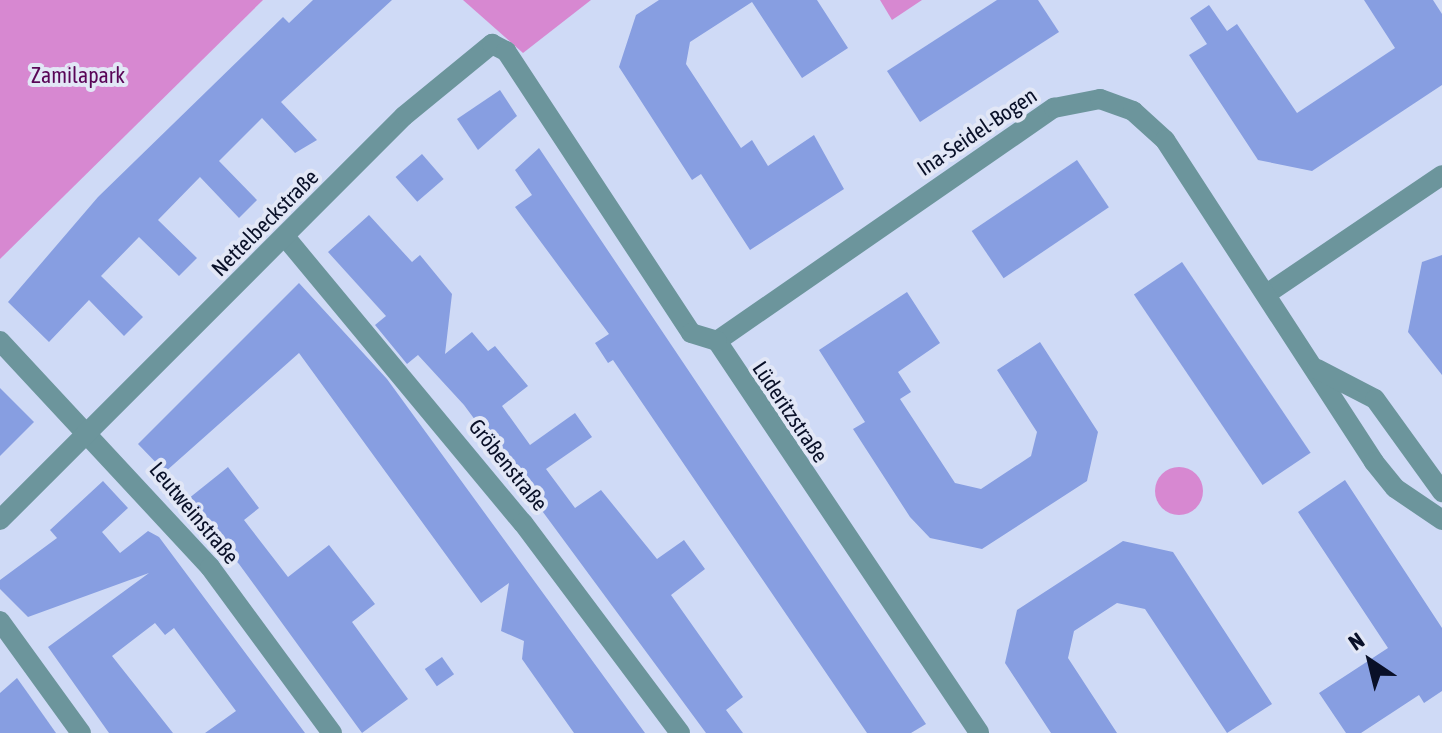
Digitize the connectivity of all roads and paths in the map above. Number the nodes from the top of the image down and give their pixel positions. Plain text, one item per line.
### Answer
1 (555, 130) joint
2 (1442, 175) edge
3 (286, 238) junction
4 (1268, 293) junction
5 (0, 341) edge
6 (717, 341) junction
7 (1317, 369) junction
8 (91, 431) junction
9 (1442, 492) edge
10 (0, 520) edge
11 (1442, 520) edge
12 (0, 621) edge
13 (81, 733) edge
14 (332, 733) edge
15 (680, 733) edge
16 (979, 733) edge

1 - 3 street, Nettelbeckstraße
1 - 6 street, Lüderitzstraße
2 - 4 street
3 - 8 street, Nettelbeckstraße
3 - 15 street, Gröbenstraße
4 - 6 street, Ina-Seidel-Bogen
4 - 7 street, Ina-Seidel-Bogen
5 - 8 street, Leutweinstraße
6 - 16 street, Lüderitzstraße
7 - 9 street, Ina-Seidel-Bogen
7 - 11 street, Ina-Seidel-Bogen
8 - 10 street, Nettelbeckstraße
8 - 14 street, Leutweinstraße
12 - 13 street

